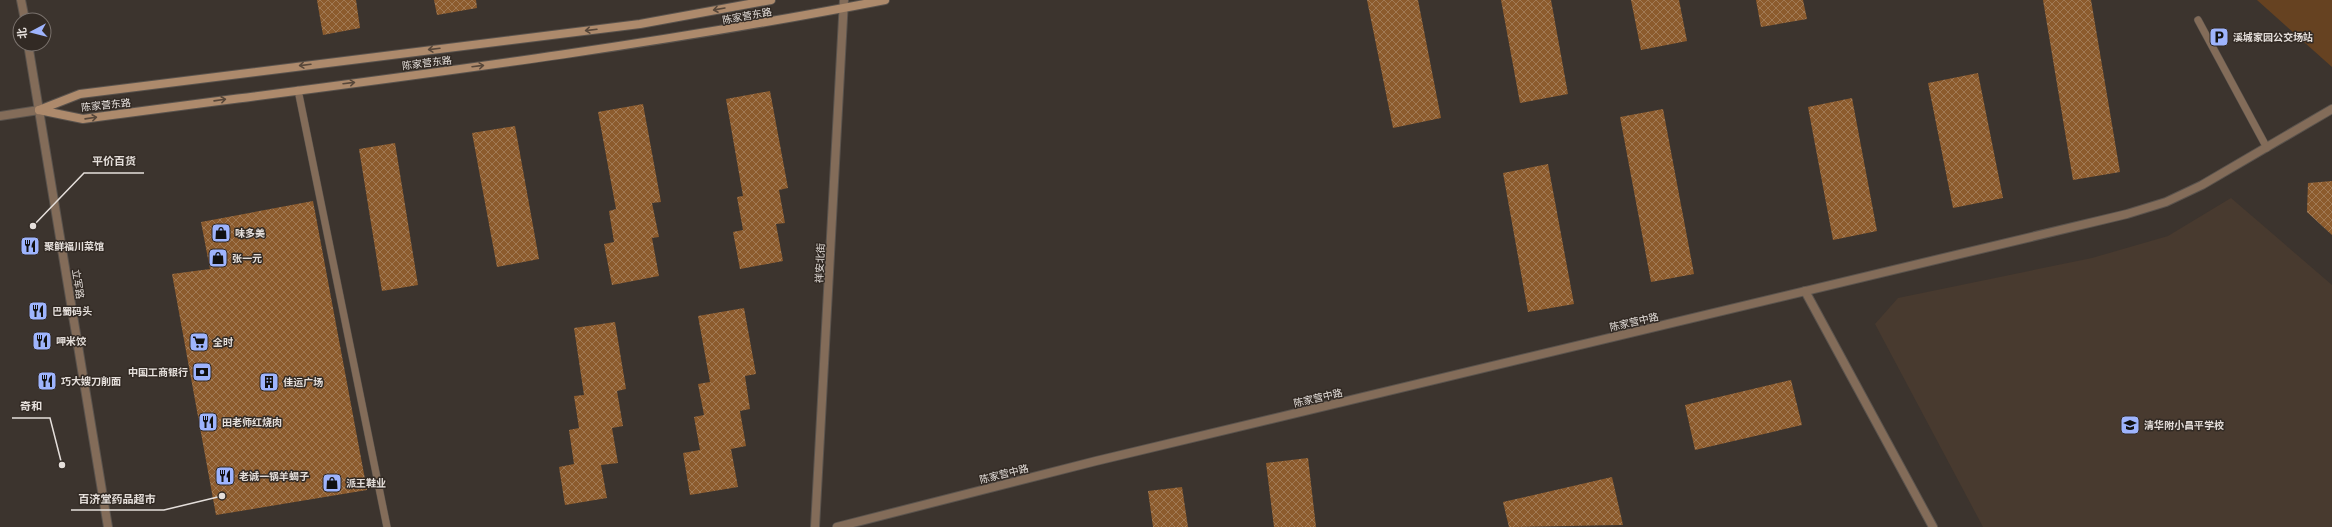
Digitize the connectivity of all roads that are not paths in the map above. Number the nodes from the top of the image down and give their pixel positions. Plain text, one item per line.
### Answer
1 (21, 0) edge
2 (771, 0) edge
3 (886, 0) edge
4 (843, 4) edge
5 (23, 12) edge
6 (2198, 20) dead end
7 (29, 52) edge
8 (298, 90) junction
9 (2332, 109) edge
10 (39, 110) junction
11 (0, 116) edge
12 (2267, 148) junction
13 (1805, 291) junction
14 (108, 527) edge
15 (387, 527) edge
16 (815, 527) edge
17 (837, 527) edge
18 (1933, 527) edge

1 - 5 street
2 -> 10 street, 陈家营东路
3 - 4 street, 陈家营东路
8 -> 4 street, 陈家营东路
4 - 16 street, 祥安北街
6 - 12 lane
7 - 10 street, 立军路
10 -> 8 street, 陈家营东路
8 - 15 lane
9 - 12 street, 陈家营中路
10 - 11 street
10 - 14 street, 立军路
12 - 13 street, 陈家营中路
13 - 17 street, 陈家营中路
13 - 18 street

